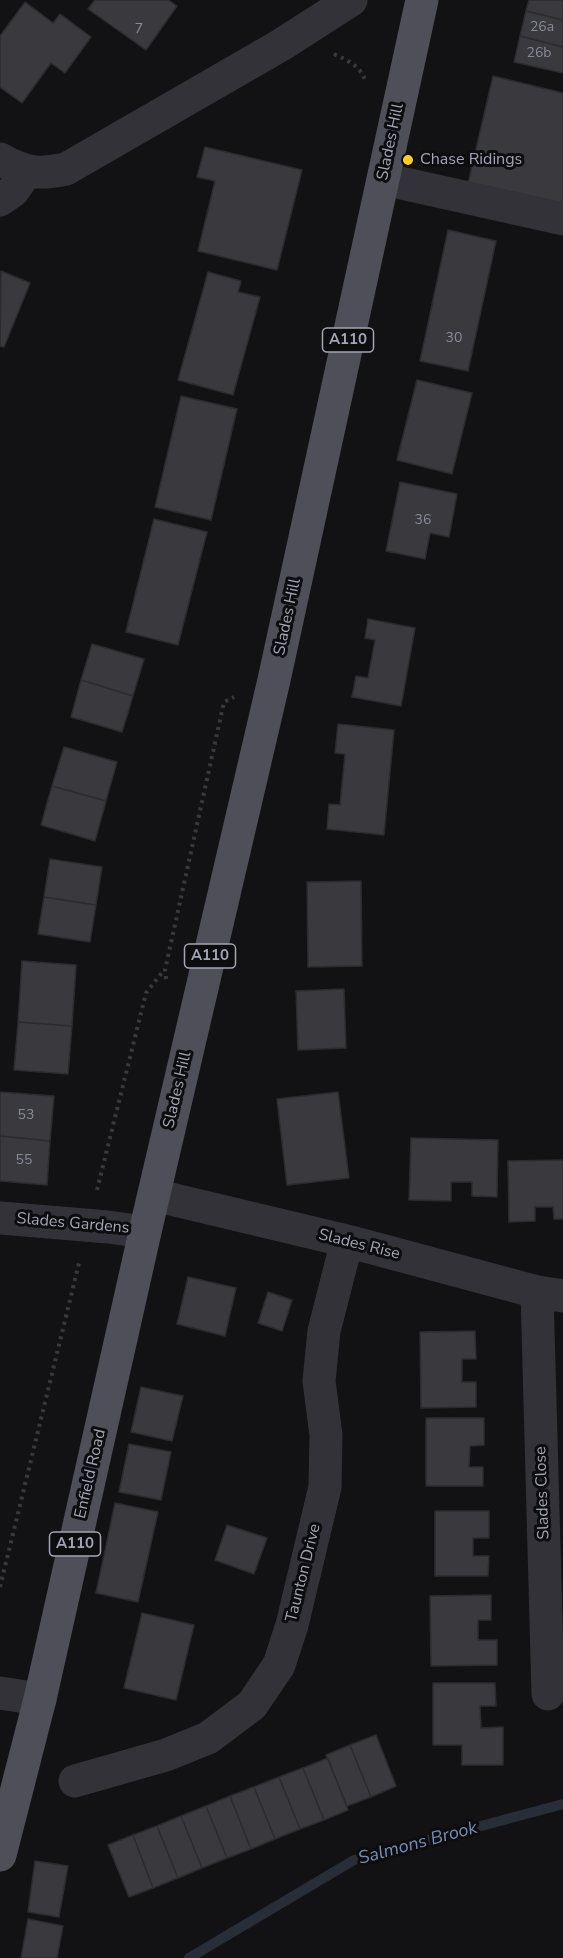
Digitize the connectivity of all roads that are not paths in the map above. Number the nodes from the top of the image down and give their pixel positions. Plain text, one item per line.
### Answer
1 (351, 0) edge
2 (422, 0) edge
3 (13, 165) edge
4 (382, 179) junction
5 (0, 200) edge
6 (563, 219) edge
7 (154, 1195) junction
8 (0, 1218) edge
9 (145, 1232) junction
10 (347, 1241) junction
11 (550, 1294) edge
12 (0, 1693) edge
13 (548, 1694) dead end
14 (40, 1699) junction
15 (75, 1781) dead end
16 (0, 1855) edge

1 - 3 street
2 - 4 main road, Slades Hill / A110
3 - 5 street
4 - 6 street
4 - 7 main road, Slades Hill / A110
7 - 9 main road, Slades Hill / A110
7 - 10 street, Slades Rise
8 - 9 street, Slades Gardens
9 - 14 main road, Enfield Road / A110
10 - 11 street, Slades Rise
10 - 15 street, Taunton Drive
11 - 13 street, Slades Close
12 - 14 street
14 - 16 main road, Enfield Road / A110

